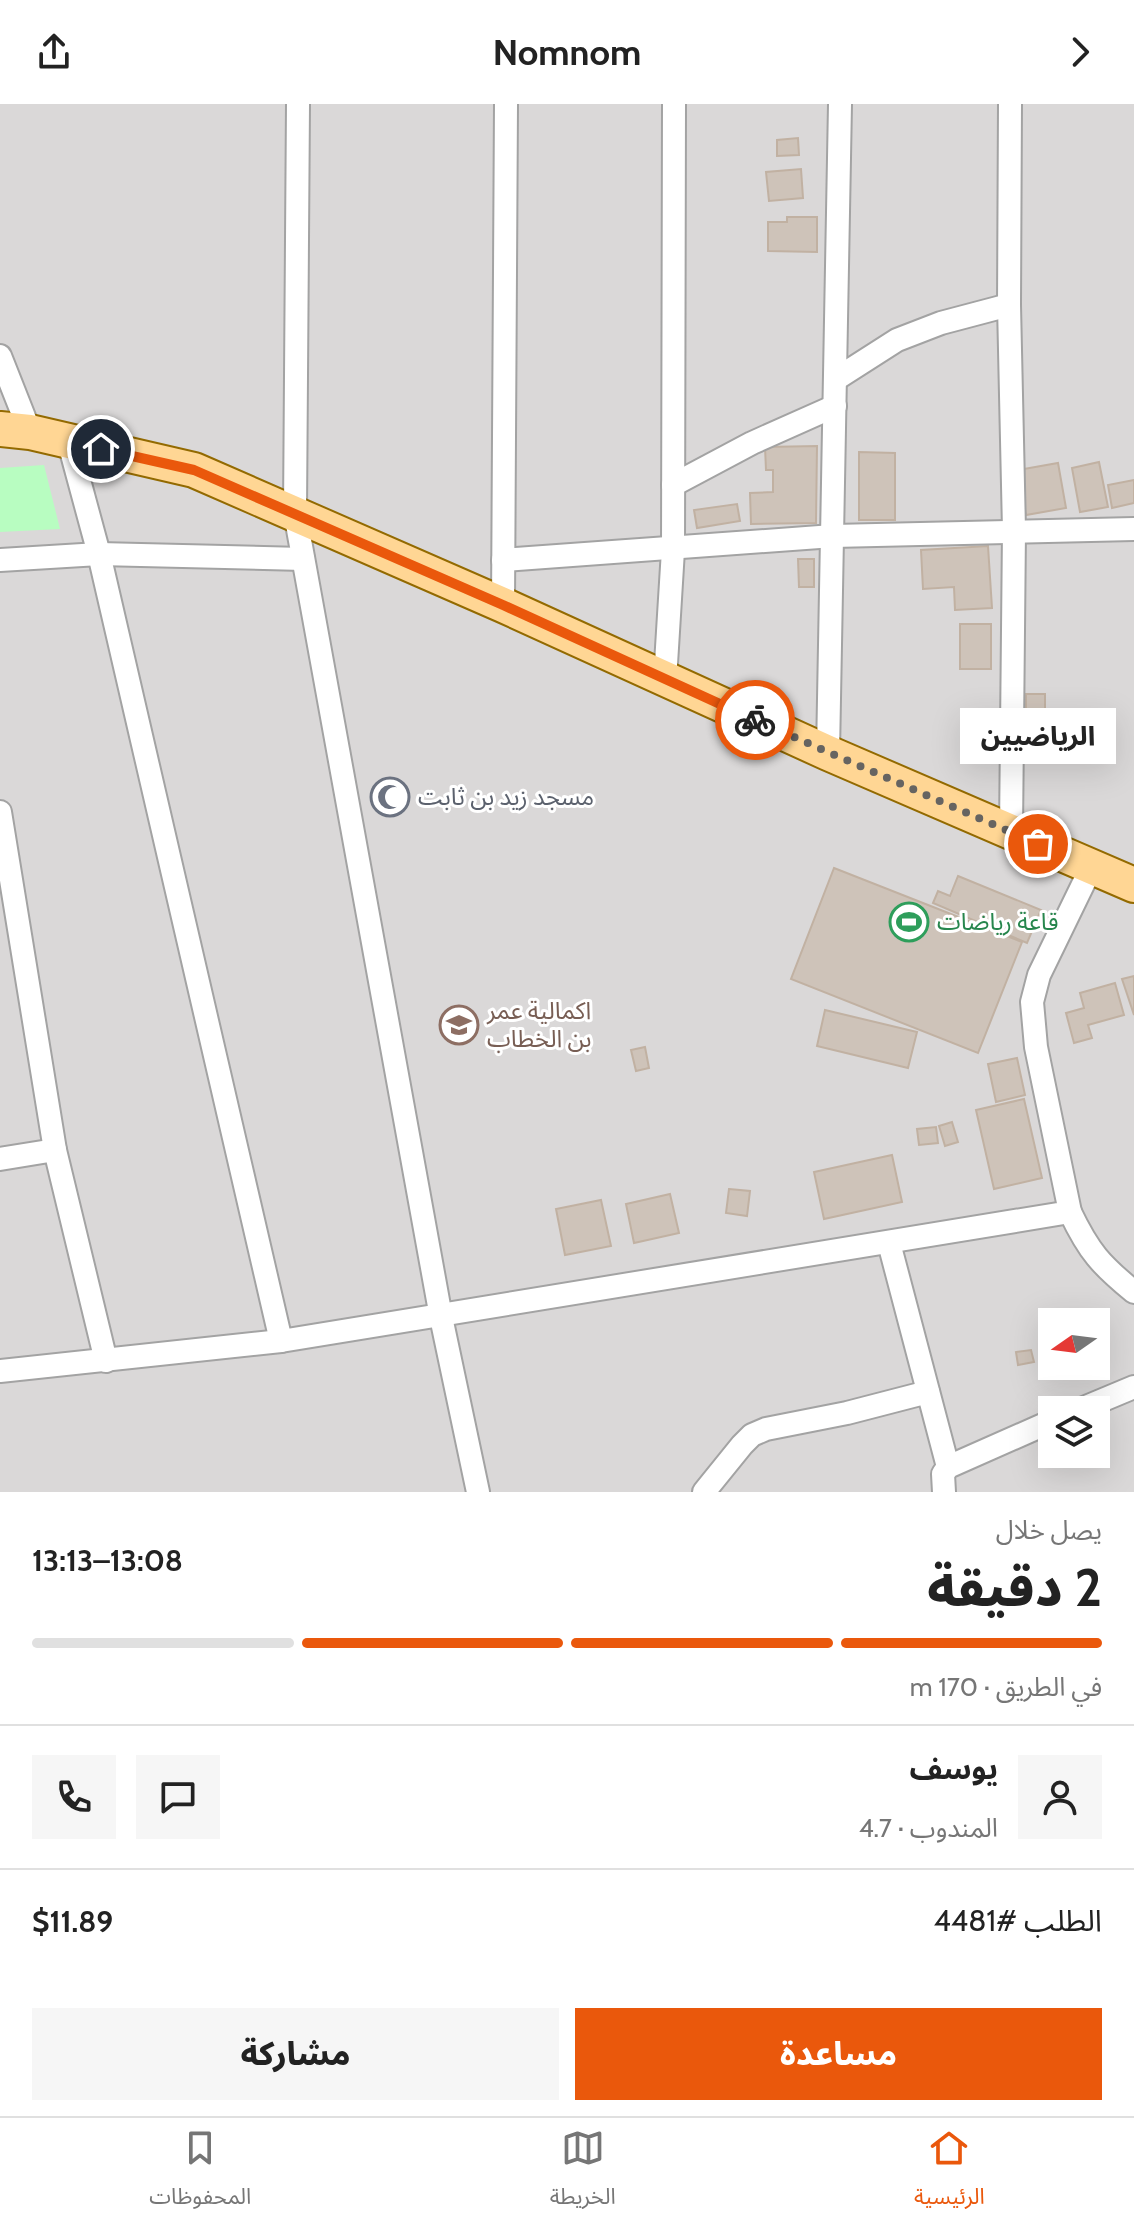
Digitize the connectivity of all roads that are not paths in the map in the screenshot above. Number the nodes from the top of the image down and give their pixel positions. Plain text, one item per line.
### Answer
1 (298, 104) edge
2 (506, 104) edge
3 (674, 104) edge
4 (840, 104) edge
5 (1010, 104) edge
6 (1009, 305) junction
7 (0, 356) edge
8 (836, 379) junction
9 (835, 406) junction
10 (15, 430) edge
11 (69, 443) junction
12 (673, 485) junction
13 (295, 513) junction
14 (1134, 529) edge
15 (1014, 530) junction
16 (833, 536) junction
17 (673, 550) junction
18 (99, 554) junction
19 (303, 559) junction
20 (0, 560) edge
21 (503, 560) junction
22 (503, 605) junction
23 (665, 680) junction
24 (828, 753) junction
25 (0, 812) edge
26 (1011, 831) junction
27 (1091, 868) junction
28 (1134, 885) edge
29 (55, 1150) junction
30 (0, 1159) edge
31 (1070, 1212) junction
32 (889, 1243) junction
33 (1134, 1292) edge
34 (441, 1317) junction
35 (281, 1341) junction
36 (106, 1361) junction
37 (0, 1371) edge
38 (1134, 1387) edge
39 (928, 1392) junction
40 (1110, 1397) edge
41 (1038, 1427) edge
42 (948, 1467) junction
43 (478, 1492) edge
44 (704, 1492) edge
45 (944, 1492) edge

1 - 13 street
2 - 21 street
3 - 12 street
4 - 8 street
5 - 6 street
6 - 8 street
6 - 15 street
7 - 10 street
8 - 9 street
9 - 12 street
9 - 16 street
10 - 11 main road
11 - 13 main road
11 - 18 street
12 - 17 street
13 - 19 street
13 - 22 main road
14 - 15 street
15 - 16 street
15 - 26 street
16 - 17 street
16 - 24 street
17 - 21 street
17 - 23 street
18 - 19 street
18 - 20 street
18 - 35 street
19 - 34 street
21 - 22 street
22 - 23 main road
23 - 24 main road
24 - 26 main road
25 - 29 street
26 - 27 main road
27 - 28 main road
27 - 31 street
29 - 30 street
29 - 36 street
31 - 32 street
31 - 33 street
32 - 34 street
32 - 39 street
34 - 35 street
34 - 43 street
35 - 36 street
36 - 37 street
38 - 40 street
39 - 42 street
39 - 44 street
41 - 42 street
42 - 45 street

